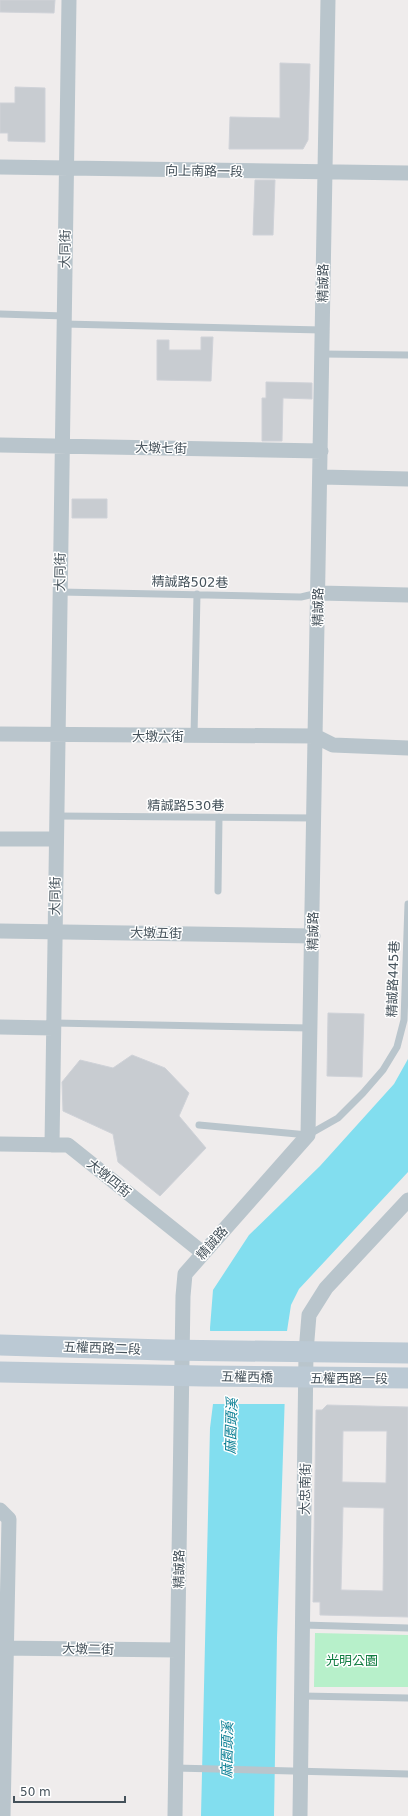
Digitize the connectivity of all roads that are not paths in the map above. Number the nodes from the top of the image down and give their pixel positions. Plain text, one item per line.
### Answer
1 (69, 0) edge
2 (328, 0) edge
3 (0, 167) edge
4 (67, 169) junction
5 (324, 173) junction
6 (408, 173) edge
7 (0, 314) edge
8 (64, 320) junction
9 (322, 330) junction
10 (322, 354) junction
11 (408, 355) edge
12 (0, 444) edge
13 (62, 446) junction
14 (321, 452) junction
15 (321, 477) junction
16 (408, 479) edge
17 (60, 592) junction
18 (319, 593) junction
19 (197, 594) junction
20 (408, 595) edge
21 (0, 734) edge
22 (58, 735) junction
23 (194, 736) junction
24 (315, 736) junction
25 (408, 748) edge
26 (56, 816) junction
27 (219, 817) junction
28 (315, 818) junction
29 (0, 839) edge
30 (56, 839) junction
31 (218, 891) dead end
32 (408, 904) edge
33 (0, 930) edge
34 (55, 932) junction
35 (313, 936) junction
36 (54, 1026) junction
37 (0, 1028) edge
38 (311, 1028) junction
39 (199, 1124) dead end
40 (308, 1134) junction
41 (0, 1144) edge
42 (52, 1145) junction
43 (406, 1206) edge
44 (203, 1253) junction
45 (0, 1345) edge
46 (182, 1350) junction
47 (204, 1350) joint
48 (298, 1352) junction
49 (408, 1353) edge
50 (0, 1372) edge
51 (182, 1376) junction
52 (204, 1376) joint
53 (298, 1378) junction
54 (408, 1378) edge
55 (4, 1515) edge
56 (304, 1626) junction
57 (408, 1628) edge
58 (4, 1648) edge
59 (177, 1650) junction
60 (302, 1696) junction
61 (408, 1698) edge
62 (175, 1768) junction
63 (301, 1771) junction
64 (408, 1774) edge
65 (3, 1816) edge
66 (175, 1816) edge
67 (300, 1816) edge

1 - 4 street, 大同街
2 - 5 street, 精誠路
3 - 4 street, 向上南路一段
4 - 5 street, 向上南路一段
4 - 8 street, 大同街
5 - 6 street, 向上南路一段
5 - 9 street, 精誠路
7 - 8 lane
8 - 9 lane
8 - 13 street, 大同街
9 - 10 street, 精誠路
10 - 11 lane
10 - 14 street, 精誠路
12 - 13 street, 大墩七街
13 - 14 street, 大墩七街
13 - 17 street, 大同街
14 - 15 street, 精誠路
15 - 16 street
15 - 18 street, 精誠路
17 - 19 lane, 精誠路502巷
17 - 22 street, 大同街
18 - 19 lane, 精誠路502巷
18 - 20 street
18 - 24 street, 精誠路
19 - 23 lane
21 - 22 street, 大墩六街
22 - 23 street, 大墩六街
22 - 26 street, 大同街
23 - 24 street, 大墩六街
24 - 25 street
24 - 28 street, 精誠路
26 - 27 lane, 精誠路530巷
26 - 30 street, 大同街
27 - 28 lane, 精誠路530巷
27 - 31 lane
28 - 35 street, 精誠路
29 - 30 street
30 - 34 street, 大同街
32 - 40 lane, 精誠路445巷
33 - 34 street, 大墩五街
34 - 35 street, 大墩五街
34 - 36 street, 大同街
35 - 38 street, 精誠路
36 - 37 street
36 - 38 lane
36 - 42 street, 大同街
38 - 40 street, 精誠路
39 - 40 lane
40 - 44 street, 精誠路
41 - 42 street, 大墩四街
42 - 44 street, 大墩四街
43 - 48 street, 大忠南街
44 - 46 street, 精誠路
45 - 46 main road, 五權西路二段
46 - 47 main road, 五權西路二段
46 - 51 street, 精誠路
47 - 48 main road, 五權西橋
48 - 49 main road, 五權西路一段
48 - 53 street, 大忠南街
50 - 51 main road, 五權西路二段
51 - 52 main road, 五權西路二段
51 - 59 street, 精誠路
52 - 53 main road, 五權西橋
53 - 54 main road, 五權西路一段
53 - 56 street, 大忠南街
55 - 58 street
56 - 57 lane
56 - 60 street, 大忠南街
58 - 59 street, 大墩二街
58 - 65 street
59 - 62 street, 精誠路
60 - 61 lane
60 - 63 street, 大忠南街
62 - 63 lane
62 - 66 street, 精誠路
63 - 64 lane
63 - 67 street, 大忠南街

